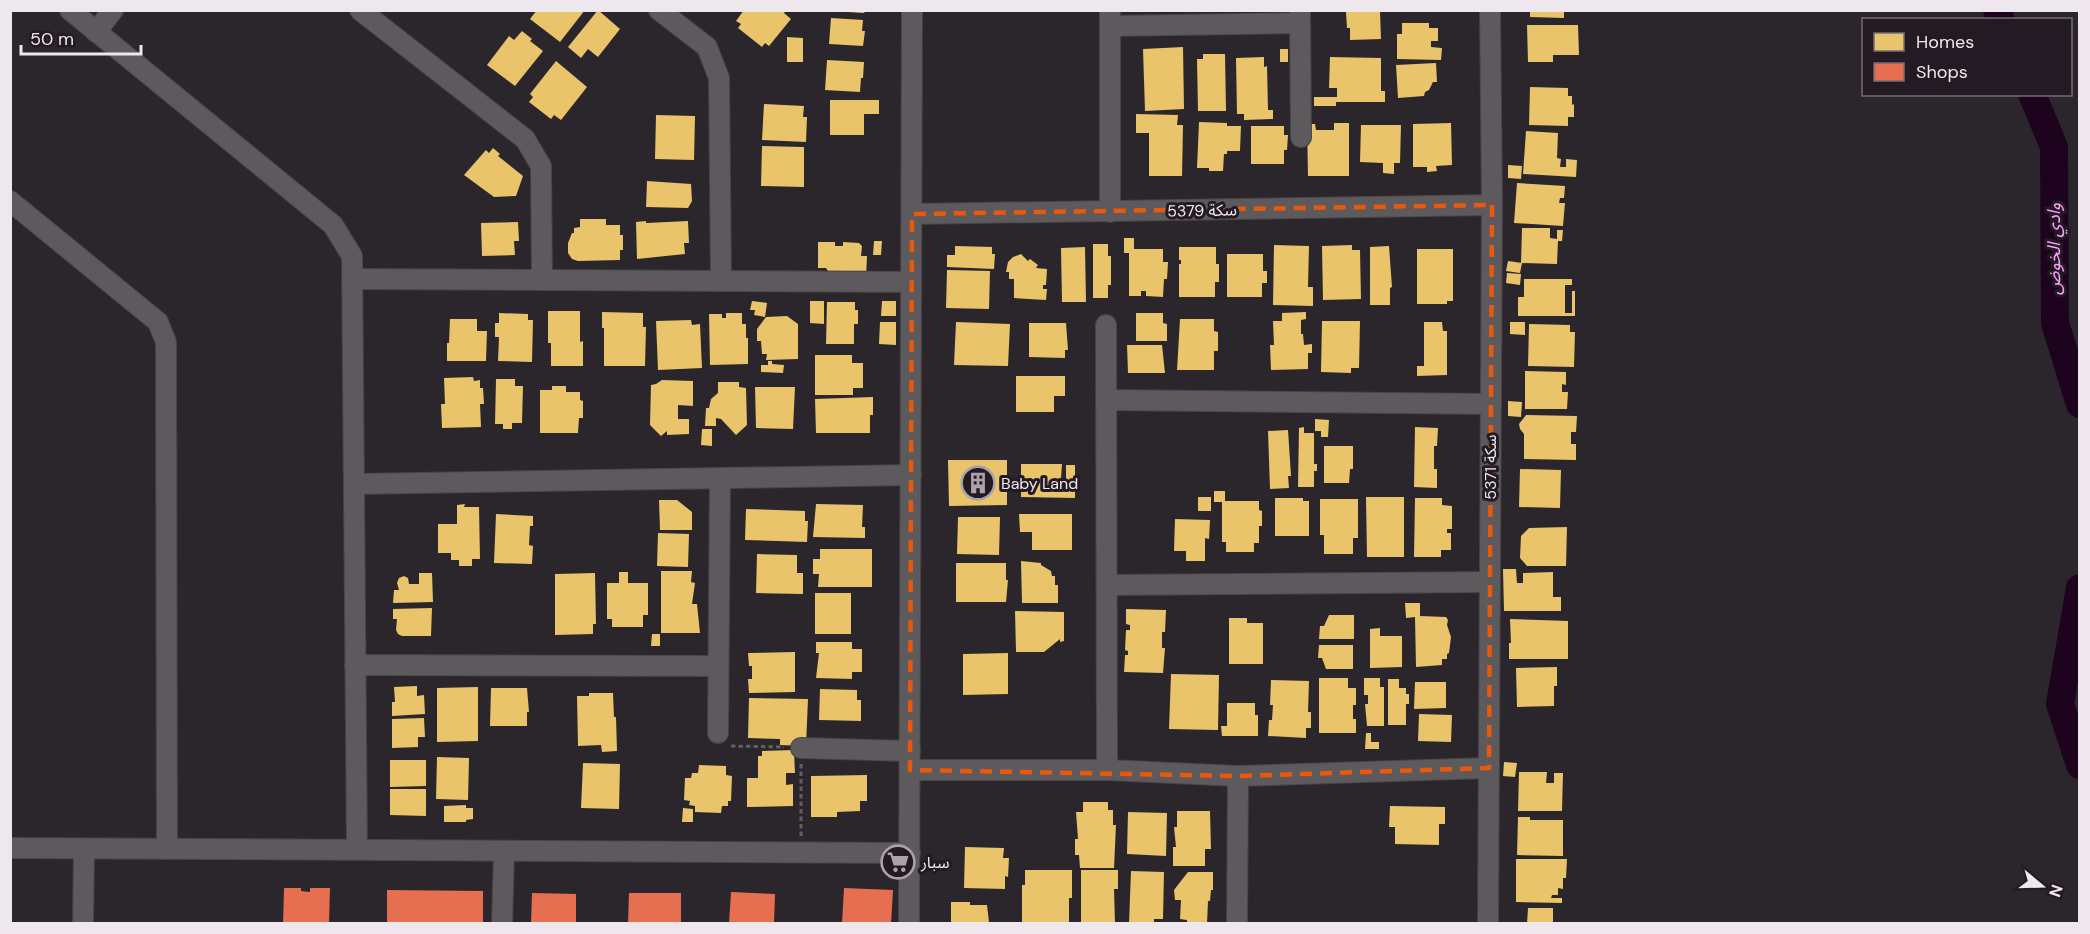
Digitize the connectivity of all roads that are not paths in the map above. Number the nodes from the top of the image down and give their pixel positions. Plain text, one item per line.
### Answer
1 (70, 10) edge
2 (113, 10) edge
3 (360, 10) edge
4 (659, 10) edge
5 (912, 10) edge
6 (1490, 10) edge
7 (1300, 17) edge
8 (1110, 18) edge
9 (96, 32) junction
10 (1301, 137) dead end
11 (10, 201) edge
12 (1492, 205) junction
13 (1110, 212) junction
14 (912, 214) junction
15 (352, 279) junction
16 (542, 280) junction
17 (721, 281) junction
18 (911, 282) junction
19 (1106, 324) dead end
20 (1106, 400) junction
21 (1491, 404) junction
22 (911, 475) junction
23 (720, 478) junction
24 (354, 484) junction
25 (1490, 582) junction
26 (1107, 585) junction
27 (356, 664) junction
28 (718, 666) junction
29 (718, 733) road end
30 (801, 748) road end
31 (910, 760) junction
32 (1489, 768) junction
33 (1107, 770) junction
34 (1238, 776) junction
35 (10, 848) edge
36 (84, 849) junction
37 (167, 849) junction
38 (357, 850) junction
39 (504, 851) junction
40 (910, 853) junction
41 (83, 924) edge
42 (502, 924) edge
43 (909, 924) edge
44 (1237, 924) edge
45 (1488, 924) edge

1 - 9 street
2 - 9 street
3 - 16 street
4 - 17 street
5 - 14 street
6 - 12 street, سكة 5371
7 - 8 street
7 - 10 street
8 - 13 street
9 - 15 street
11 - 37 street
12 - 13 street, سكة 5379
12 - 21 street, سكة 5371
13 - 14 street, سكة 5379
14 - 18 street
15 - 16 street
15 - 24 street
16 - 17 street
17 - 18 street
18 - 22 street
19 - 20 street
20 - 21 street
20 - 26 street
21 - 25 street, سكة 5371
22 - 23 street
22 - 31 street
23 - 24 street
23 - 28 street
24 - 27 street
25 - 26 street
25 - 32 street, سكة 5371
26 - 33 street
27 - 28 street
27 - 38 street
28 - 29 street
30 - 31 street
31 - 33 street
31 - 40 street
32 - 34 street
32 - 45 street, سكة 5371
33 - 34 street
34 - 44 street
35 - 36 street
36 - 37 street
36 - 41 street
37 - 38 street
38 - 39 street
39 - 40 street
39 - 42 street
40 - 43 street

